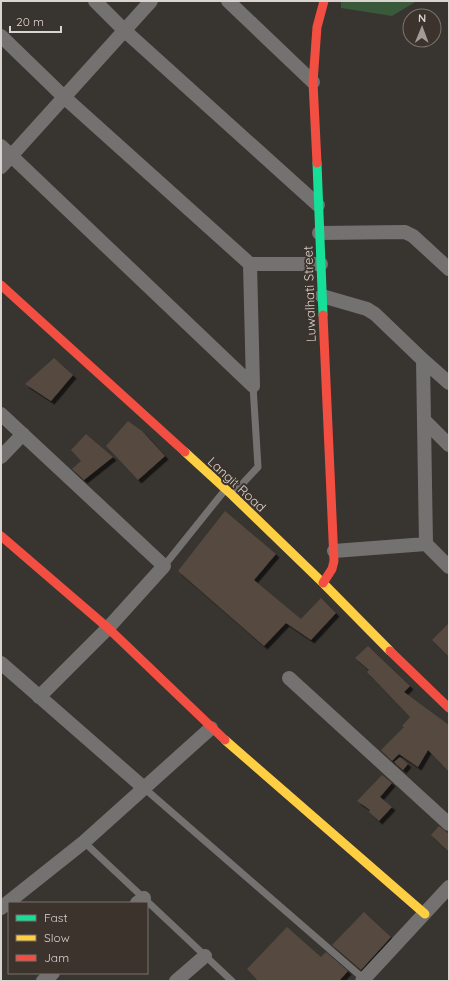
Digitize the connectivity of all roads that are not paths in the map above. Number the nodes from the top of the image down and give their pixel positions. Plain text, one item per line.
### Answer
1 (95, 1) edge
2 (151, 1) edge
3 (228, 1) edge
4 (324, 1) edge
5 (124, 30) junction
6 (1, 36) edge
7 (313, 82) junction
8 (64, 97) junction
9 (6, 151) edge
10 (1, 167) edge
11 (318, 205) junction
12 (320, 233) junction
13 (250, 264) junction
14 (321, 264) junction
15 (449, 269) edge
16 (1, 285) edge
17 (322, 296) junction
18 (423, 360) junction
19 (449, 383) edge
20 (253, 386) junction
21 (1, 414) edge
22 (424, 420) junction
23 (23, 434) junction
24 (449, 445) edge
25 (1, 457) edge
26 (228, 493) junction
27 (1, 536) edge
28 (426, 544) junction
29 (334, 552) junction
30 (164, 566) junction
31 (449, 567) edge
32 (323, 583) junction
33 (108, 628) junction
34 (1, 663) edge
35 (289, 678) dead end
36 (39, 697) junction
37 (449, 708) edge
38 (211, 728) junction
39 (144, 788) junction
40 (449, 824) edge
41 (84, 842) junction
42 (449, 887) edge
43 (140, 900) edge
44 (9, 902) edge
45 (148, 907) edge
46 (425, 914) junction
47 (205, 956) junction
48 (52, 974) edge
49 (364, 980) edge
50 (43, 981) edge
51 (176, 981) edge
52 (232, 981) edge

1 - 5 street
2 - 5 street
3 - 7 street
4 - 7 street, Luwalhati Street
5 - 8 street
5 - 11 street
6 - 8 street
7 - 11 street, Luwalhati Street
8 - 9 street
8 - 13 street
9 - 10 street
9 - 20 street
11 - 12 street, Luwalhati Street
12 - 14 street, Luwalhati Street
12 - 15 street
13 - 14 street
13 - 20 street
14 - 17 street, Luwalhati Street
16 - 26 street, Langit Road
17 - 18 street
17 - 29 street, Luwalhati Street
18 - 19 street
18 - 22 street
20 - 26 lane
21 - 23 street
22 - 24 street
22 - 28 street
23 - 25 street
23 - 30 street
26 - 30 lane
26 - 32 street, Langit Road
27 - 33 street
28 - 29 street
28 - 31 street
29 - 32 street, Luwalhati Street
30 - 33 street
32 - 37 street, Langit Road
33 - 36 street
33 - 38 street
34 - 36 street
35 - 40 street
36 - 39 street
38 - 39 street
38 - 46 street
39 - 41 street
39 - 49 lane
41 - 43 lane
41 - 44 street
42 - 46 street
45 - 47 lane
46 - 49 street
47 - 51 street
47 - 52 lane
48 - 50 street

